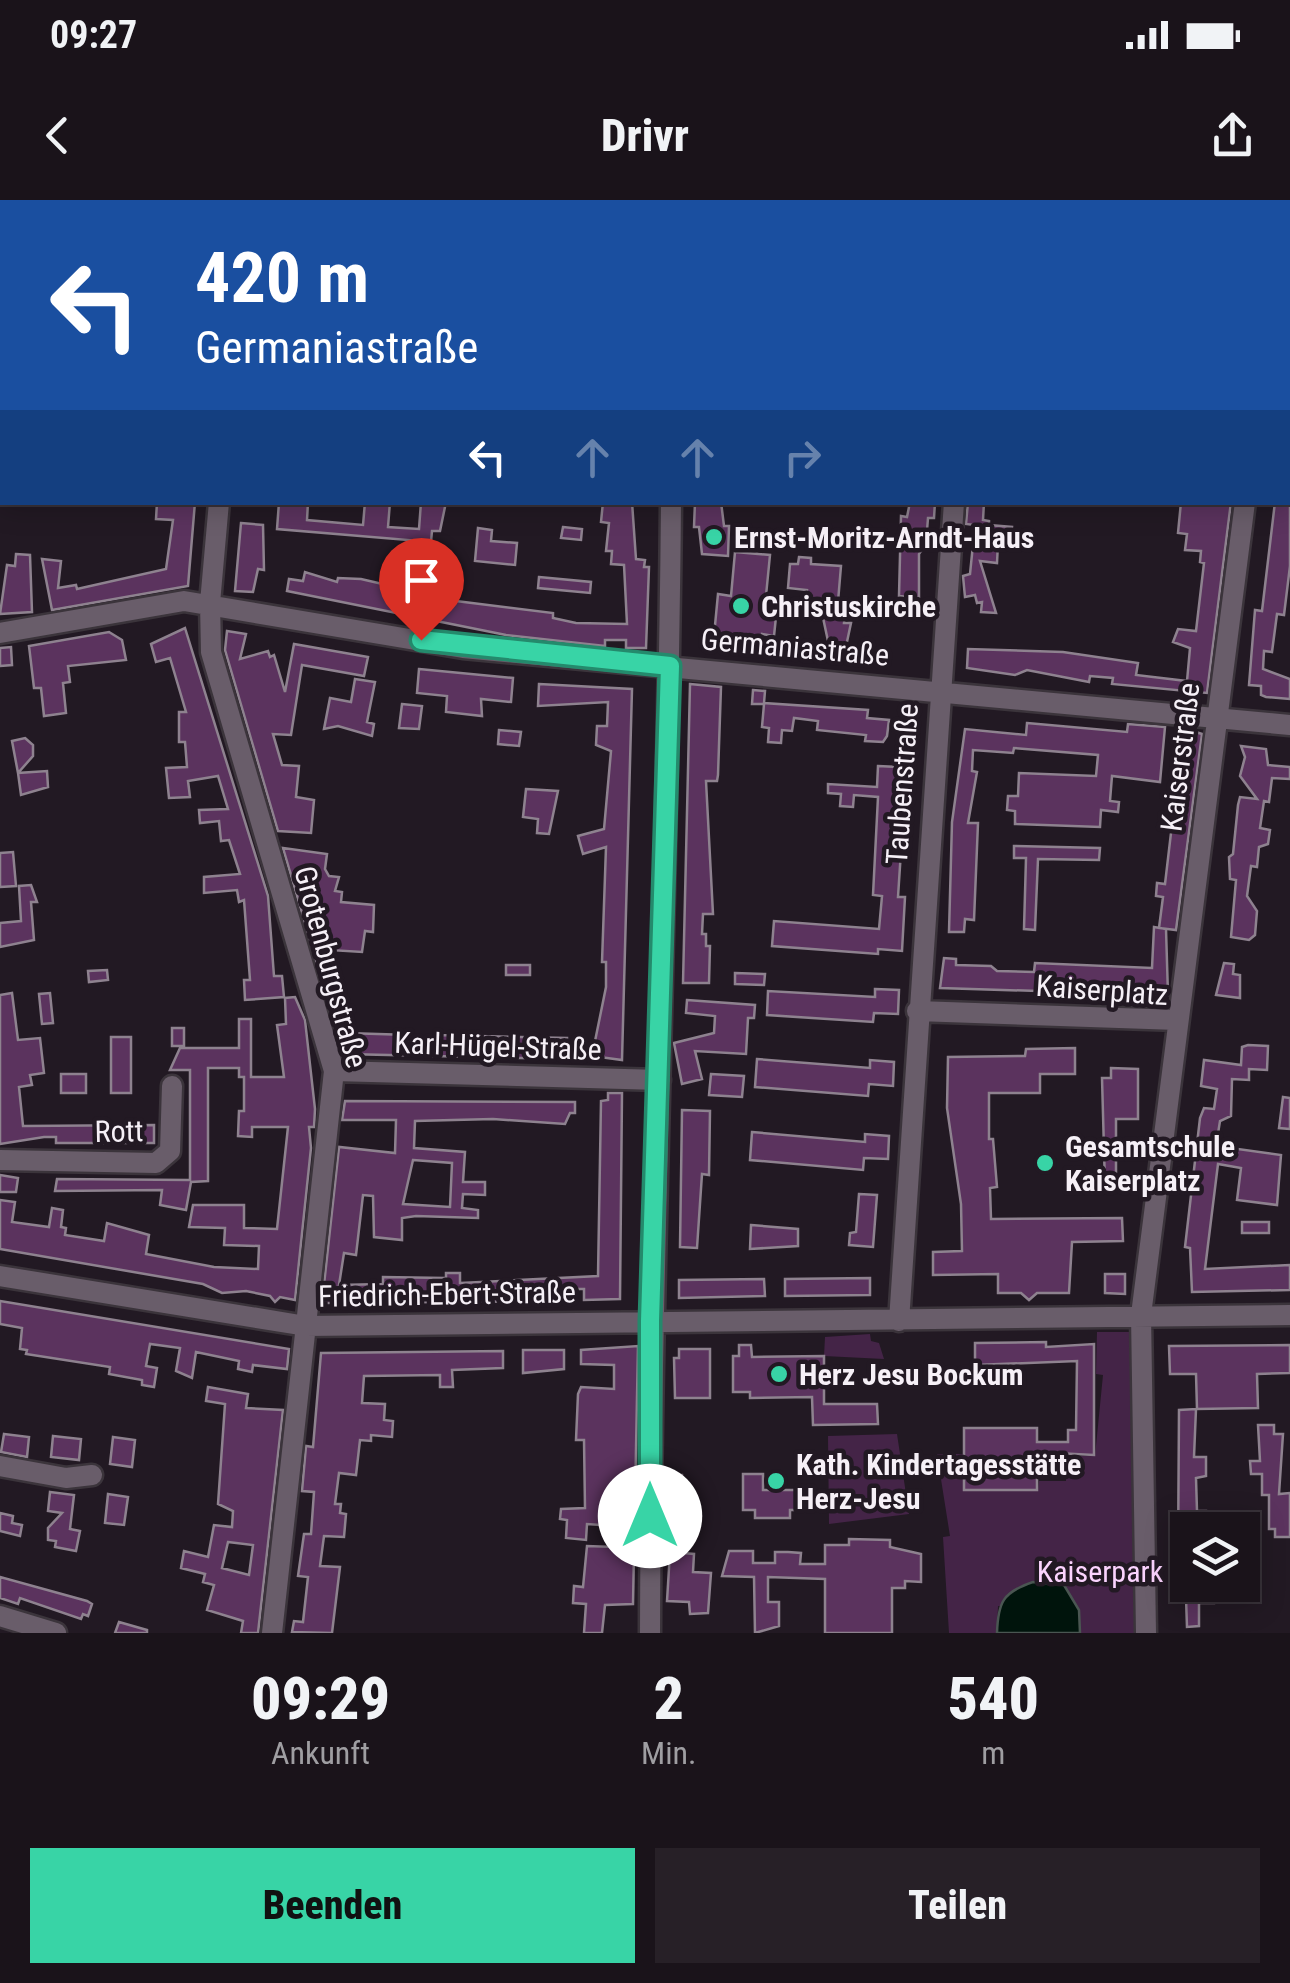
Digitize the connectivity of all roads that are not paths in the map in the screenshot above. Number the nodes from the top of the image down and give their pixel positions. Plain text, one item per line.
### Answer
1 (219, 505) edge
2 (671, 505) edge
3 (954, 505) edge
4 (1245, 505) edge
5 (210, 604) junction
6 (0, 633) edge
7 (670, 666) junction
8 (938, 691) junction
9 (1215, 718) junction
10 (1290, 725) edge
11 (917, 1010) junction
12 (1178, 1020) junction
13 (334, 1071) junction
14 (660, 1080) junction
15 (172, 1086) dead end
16 (0, 1160) edge
17 (0, 1276) edge
18 (1142, 1315) junction
19 (1290, 1315) edge
20 (898, 1320) junction
21 (650, 1321) junction
22 (306, 1326) junction
23 (0, 1466) edge
24 (92, 1475) dead end
25 (0, 1616) edge
26 (56, 1633) edge
27 (272, 1633) edge
28 (650, 1633) edge
29 (1146, 1633) edge

1 - 5 street, Grotenburgstraße
2 - 7 street
3 - 8 street, Taubenstraße
4 - 9 street, Kaiserstraße
5 - 6 street, Germaniastraße
5 - 7 street, Germaniastraße
5 - 13 street, Grotenburgstraße
7 - 8 street, Germaniastraße
7 - 14 street
8 - 9 street, Germaniastraße
8 - 11 street, Taubenstraße
9 - 10 street, Germaniastraße
9 - 12 street, Kaiserstraße
11 - 12 street, Kaiserplatz
11 - 20 street
12 - 18 street, Kaiserplatz
13 - 14 street, Karl-Hügel-Straße
13 - 22 street, Grotenburgstraße
14 - 21 street
15 - 16 street, Rott
17 - 22 street, Friedrich-Ebert-Straße
18 - 19 street
18 - 20 street
18 - 29 street
20 - 21 street, Friedrich-Ebert-Straße
21 - 22 street, Friedrich-Ebert-Straße
21 - 28 street
22 - 27 street, Grotenburgstraße
23 - 24 street
25 - 26 street

